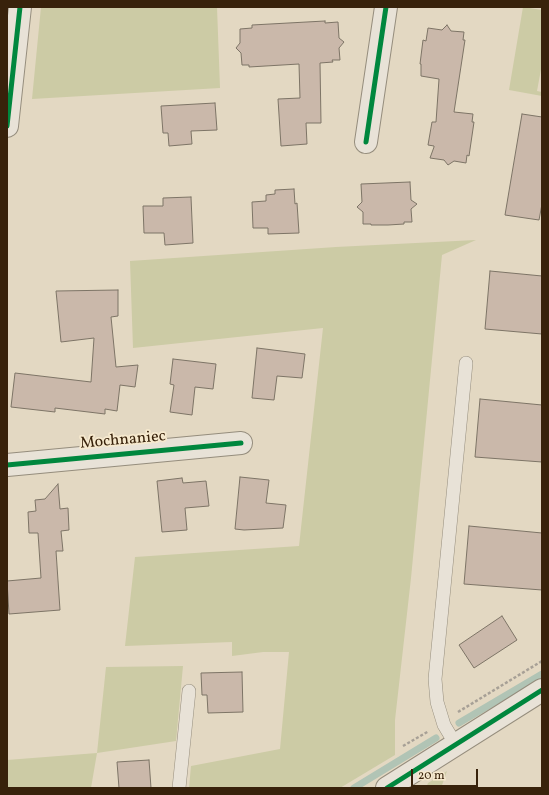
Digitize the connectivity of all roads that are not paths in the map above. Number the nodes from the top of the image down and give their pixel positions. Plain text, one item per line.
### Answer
1 (20, 7) edge
2 (386, 7) edge
3 (7, 126) edge
4 (366, 142) dead end
5 (466, 363) dead end
6 (241, 443) dead end
7 (7, 465) edge
8 (542, 690) edge
9 (189, 691) dead end
10 (456, 745) junction
11 (179, 788) edge
12 (387, 788) edge

1 - 3 street
2 - 4 street
5 - 10 lane
6 - 7 street, Mochnaniec
8 - 10 street
9 - 11 lane
10 - 12 street

